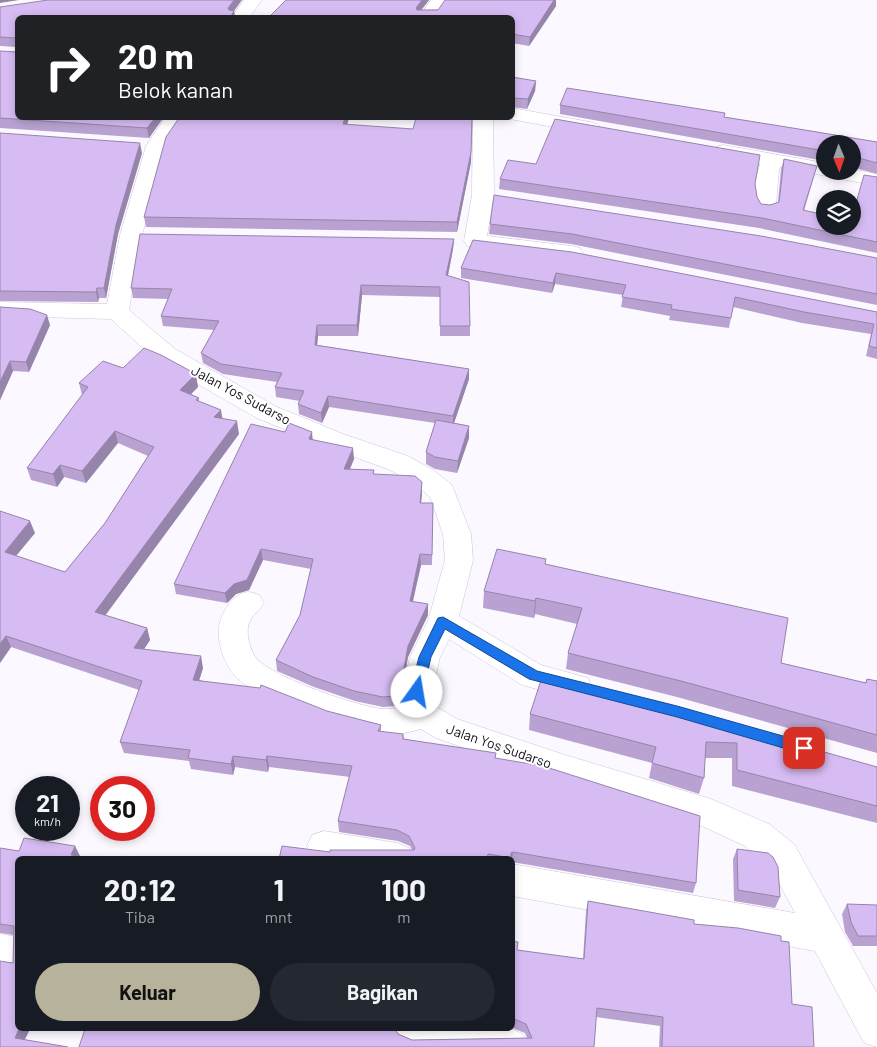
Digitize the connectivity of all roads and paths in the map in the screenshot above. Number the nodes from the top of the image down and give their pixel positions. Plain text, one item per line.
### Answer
1 (253, 0) edge
2 (440, 0) edge
3 (242, 15) edge
4 (429, 15) edge
5 (515, 115) edge
6 (172, 120) edge
7 (483, 120) edge
8 (608, 131) edge
9 (704, 147) edge
10 (772, 159) junction
11 (816, 167) edge
12 (861, 177) edge
13 (877, 180) edge
14 (767, 207) edge
15 (591, 257) edge
16 (0, 309) edge
17 (117, 312) junction
18 (249, 603) dead end
19 (443, 622) junction
20 (600, 692) edge
21 (424, 715) junction
22 (324, 846) dead end
23 (380, 856) edge
24 (515, 881) edge
25 (827, 936) junction
26 (0, 951) edge
27 (15, 954) edge
28 (877, 1030) edge
29 (424, 1031) edge
30 (510, 1047) edge

1 - 3 street
2 - 4 street
5 - 8 street
6 - 17 street
7 - 15 street
9 - 10 street
10 - 11 street
10 - 14 street
12 - 13 street
16 - 17 street
17 - 19 street, Jalan Yos Sudarso
18 - 21 street
19 - 20 street
19 - 21 street, Jalan Yos Sudarso
21 - 25 street, Jalan Yos Sudarso
22 - 23 street
24 - 25 street
25 - 28 street, Jalan Yos Sudarso
26 - 27 street
29 - 30 street

